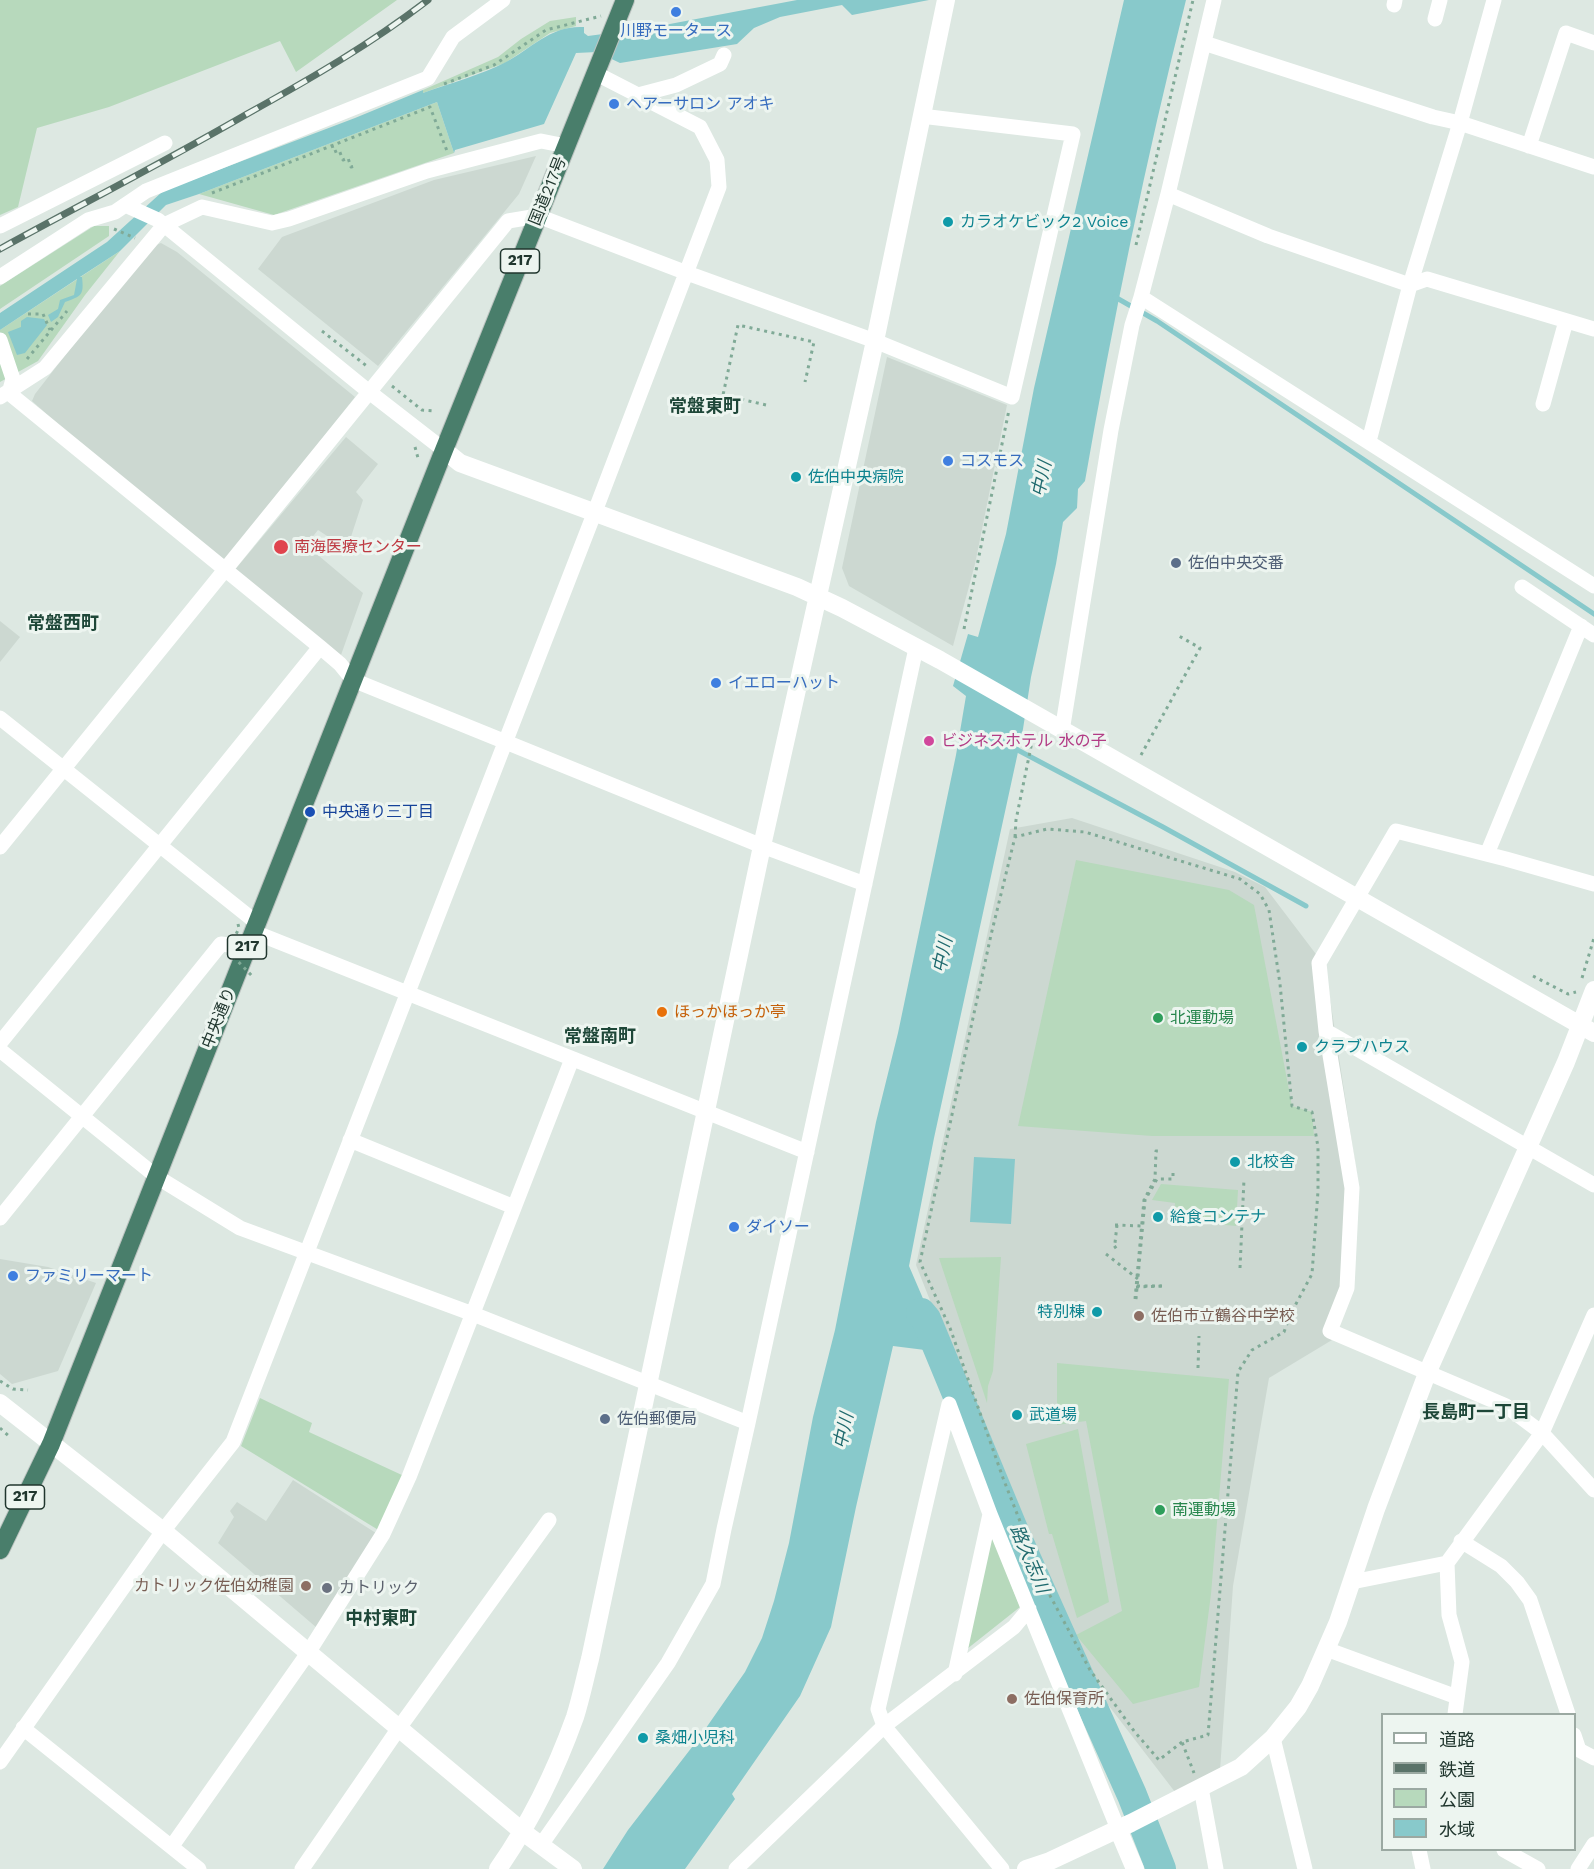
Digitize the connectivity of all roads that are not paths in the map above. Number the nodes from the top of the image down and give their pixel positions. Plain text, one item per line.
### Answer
1 (503, 0) edge
2 (946, 0) edge
3 (1214, 0) edge
4 (1440, 0) edge
5 (1494, 0) edge
6 (623, 5) edge
7 (1435, 19) dead end
8 (1204, 43) junction
9 (1594, 43) edge
10 (724, 55) dead end
11 (598, 66) junction
12 (638, 95) junction
13 (921, 116) junction
14 (1460, 123) junction
15 (165, 143) dead end
16 (566, 146) junction
17 (1529, 146) junction
18 (1594, 167) edge
19 (1168, 194) junction
20 (125, 205) junction
21 (538, 216) junction
22 (161, 222) junction
23 (0, 226) edge
24 (687, 273) junction
25 (0, 277) edge
26 (1410, 285) junction
27 (1138, 305) junction
28 (1566, 321) junction
29 (1594, 329) edge
30 (0, 340) edge
31 (875, 341) junction
32 (7, 390) edge
33 (368, 391) junction
34 (1543, 404) dead end
35 (1369, 441) junction
36 (444, 450) junction
37 (594, 514) junction
38 (224, 570) junction
39 (1594, 586) edge
40 (1522, 587) dead end
41 (819, 596) junction
42 (1588, 631) edge
43 (320, 647) junction
44 (916, 648) junction
45 (353, 680) junction
46 (0, 718) edge
47 (1062, 731) junction
48 (505, 742) junction
49 (64, 768) junction
50 (160, 845) junction
51 (0, 846) edge
52 (762, 846) junction
53 (1487, 854) junction
54 (865, 884) junction
55 (1594, 884) edge
56 (1356, 898) junction
57 (249, 932) junction
58 (1588, 986) edge
59 (408, 993) junction
60 (1588, 1029) edge
61 (1326, 1031) junction
62 (0, 1043) edge
63 (0, 1050) edge
64 (572, 1059) junction
65 (706, 1110) junction
66 (82, 1117) junction
67 (351, 1140) junction
68 (1528, 1149) junction
69 (807, 1152) junction
70 (157, 1177) junction
71 (1594, 1185) edge
72 (514, 1207) junction
73 (0, 1218) edge
74 (307, 1252) junction
75 (473, 1314) junction
76 (1594, 1315) edge
77 (1428, 1371) junction
78 (650, 1386) junction
79 (0, 1403) edge
80 (748, 1423) junction
81 (1542, 1433) junction
82 (51, 1444) junction
83 (1594, 1490) edge
84 (990, 1514) junction
85 (549, 1520) dead end
86 (164, 1531) junction
87 (1461, 1541) junction
88 (0, 1550) edge
89 (1447, 1563) junction
90 (1352, 1582) junction
91 (1029, 1609) junction
92 (1326, 1649) junction
93 (308, 1653) junction
94 (955, 1674) junction
95 (1457, 1697) junction
96 (1455, 1713) edge
97 (1568, 1713) edge
98 (884, 1726) junction
99 (23, 1728) junction
100 (399, 1728) junction
101 (1273, 1738) junction
102 (1576, 1739) edge
103 (1594, 1758) edge
104 (0, 1762) edge
105 (1201, 1788) junction
106 (1125, 1826) junction
107 (523, 1832) junction
108 (1594, 1844) edge
109 (541, 1845) junction
110 (172, 1846) junction
111 (1419, 1851) edge
112 (1506, 1851) edge
113 (199, 1869) edge
114 (302, 1869) edge
115 (498, 1869) edge
116 (573, 1869) edge
117 (736, 1869) edge
118 (1002, 1869) edge
119 (1026, 1869) edge
120 (1135, 1869) edge
121 (1216, 1869) edge
122 (1305, 1869) edge
123 (1423, 1869) edge
124 (1538, 1869) edge
125 (1578, 1869) edge

1 - 20 street
2 - 13 street
3 - 8 street
4 - 7 street
5 - 14 street
6 - 11 highway, 国道217号 / 217
8 - 14 street
8 - 19 street
9 - 17 street
10 - 12 street
11 - 12 street
11 - 16 highway, 国道217号 / 217
12 - 24 street
13 - 31 street
13 - 31 street
14 - 17 street
14 - 26 street
15 - 23 street
16 - 21 highway, 国道217号 / 217
16 - 22 street
17 - 18 street
19 - 26 street
19 - 27 street
20 - 22 street
20 - 25 street
21 - 24 street
21 - 33 street
21 - 36 highway, 国道217号 / 217
22 - 32 street
22 - 33 street
24 - 31 street
24 - 37 street
26 - 28 street
26 - 35 street
27 - 35 street
27 - 47 street
28 - 29 street
28 - 34 street
30 - 32 street
31 - 41 street
32 - 38 street
33 - 36 street
33 - 38 street
35 - 39 street
36 - 37 street
36 - 45 highway, 中央通り / 217
37 - 41 street
37 - 48 street
38 - 43 street
38 - 49 street
40 - 42 street
41 - 44 street
41 - 52 street
42 - 53 street
43 - 45 street
43 - 50 street
44 - 47 street
44 - 54 street
45 - 48 street
45 - 57 highway, 中央通り / 217
46 - 49 street
47 - 56 street
48 - 52 street
48 - 59 street
49 - 50 street
49 - 51 street
50 - 57 street
50 - 62 street
52 - 54 street
52 - 65 street
53 - 55 street
53 - 56 street
54 - 69 street
56 - 60 street
56 - 61 street
57 - 59 street
57 - 66 street
57 - 70 highway, 中央通り / 217
58 - 60 street
59 - 64 street
59 - 67 street
60 - 68 street
61 - 68 street
61 - 77 street
63 - 66 street
64 - 65 street
64 - 72 street
65 - 69 street
65 - 78 street
66 - 70 street
66 - 73 street
67 - 72 street
67 - 74 street
68 - 71 street
68 - 77 street
69 - 80 street
70 - 74 street
70 - 82 highway, 中央通り / 217
72 - 75 street
74 - 75 street
74 - 86 street
75 - 78 street
75 - 93 street
76 - 81 street
77 - 81 street
77 - 90 street
78 - 80 street
78 - 107 street
79 - 82 street
80 - 109 street
81 - 83 street
81 - 87 street
82 - 86 street
82 - 88 highway, 中央通り / 217
84 - 91 street
84 - 94 street
84 - 98 street
85 - 100 street
86 - 93 street
86 - 99 street
87 - 89 street
87 - 97 street
89 - 90 street
89 - 95 street
90 - 92 street
91 - 94 street
91 - 106 street
92 - 95 street
92 - 101 street
93 - 100 street
93 - 110 street
94 - 98 street
95 - 96 street
98 - 117 street
98 - 118 street
99 - 104 street
99 - 110 street
100 - 107 street
100 - 114 street
101 - 105 street
101 - 122 street
102 - 103 street
105 - 106 street
105 - 121 street
106 - 119 street
106 - 120 street
107 - 109 street
107 - 115 street
108 - 125 street
109 - 116 street
110 - 113 street
111 - 123 street
112 - 124 street

